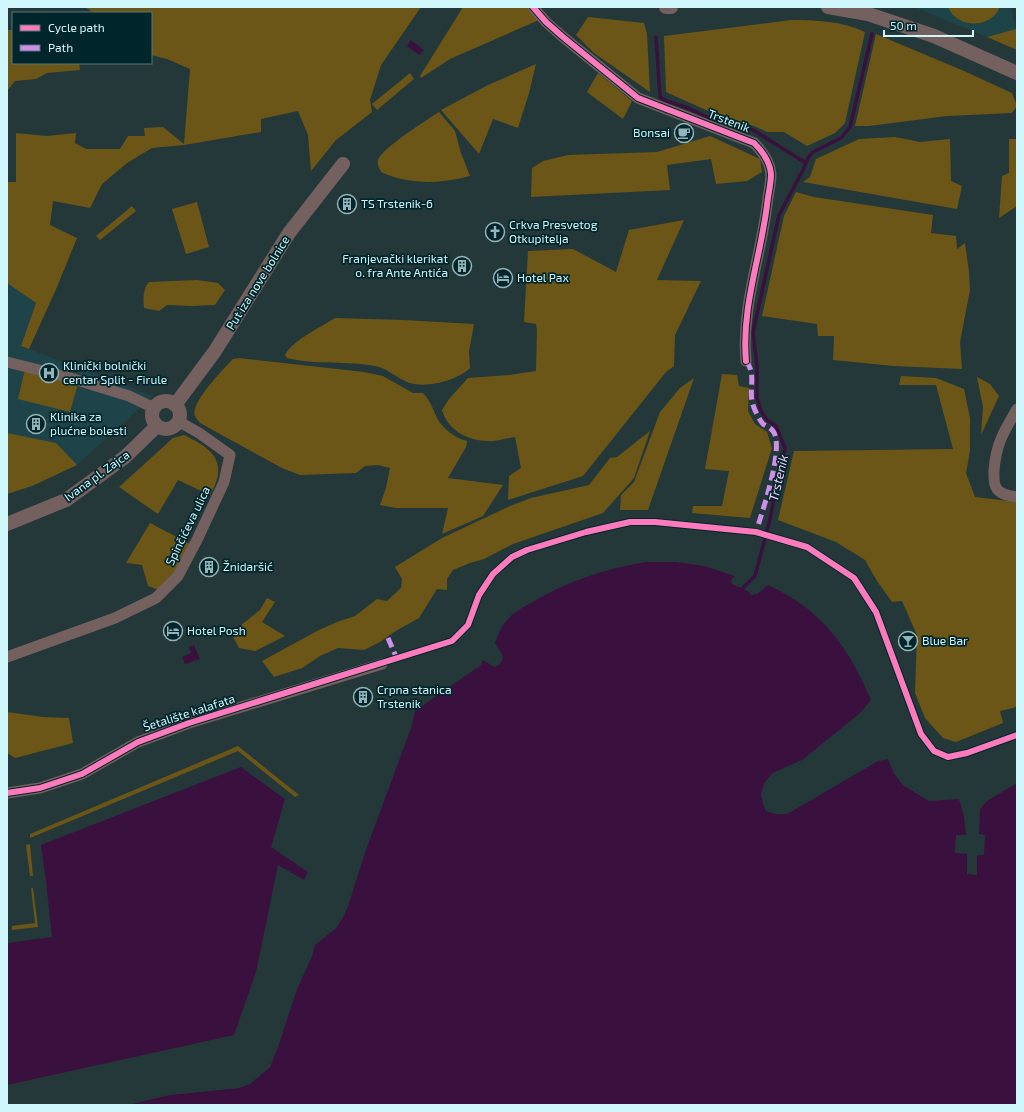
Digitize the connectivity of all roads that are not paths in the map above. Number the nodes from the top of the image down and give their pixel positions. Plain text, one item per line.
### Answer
1 (533, 7) edge
2 (666, 7) edge
3 (671, 7) edge
4 (828, 7) edge
5 (1017, 73) edge
6 (343, 164) dead end
7 (746, 361) dead end
8 (7, 362) edge
9 (175, 405) junction
10 (154, 408) junction
11 (1017, 409) edge
12 (178, 421) junction
13 (157, 426) junction
14 (1017, 497) edge
15 (7, 524) edge
16 (7, 657) edge
17 (382, 664) dead end
18 (7, 793) edge

1 - 7 street, Trstenik
2 - 3 street
4 - 5 street
6 - 9 street, Put iza nove bolnice
8 - 10 street
9 - 10 street
9 - 12 street
10 - 13 street
11 - 14 street
12 - 13 street
12 - 16 street, Spinčićeva ulica
13 - 15 street, Ivana pl. Zajca
17 - 18 street, Šetalište kalafata

